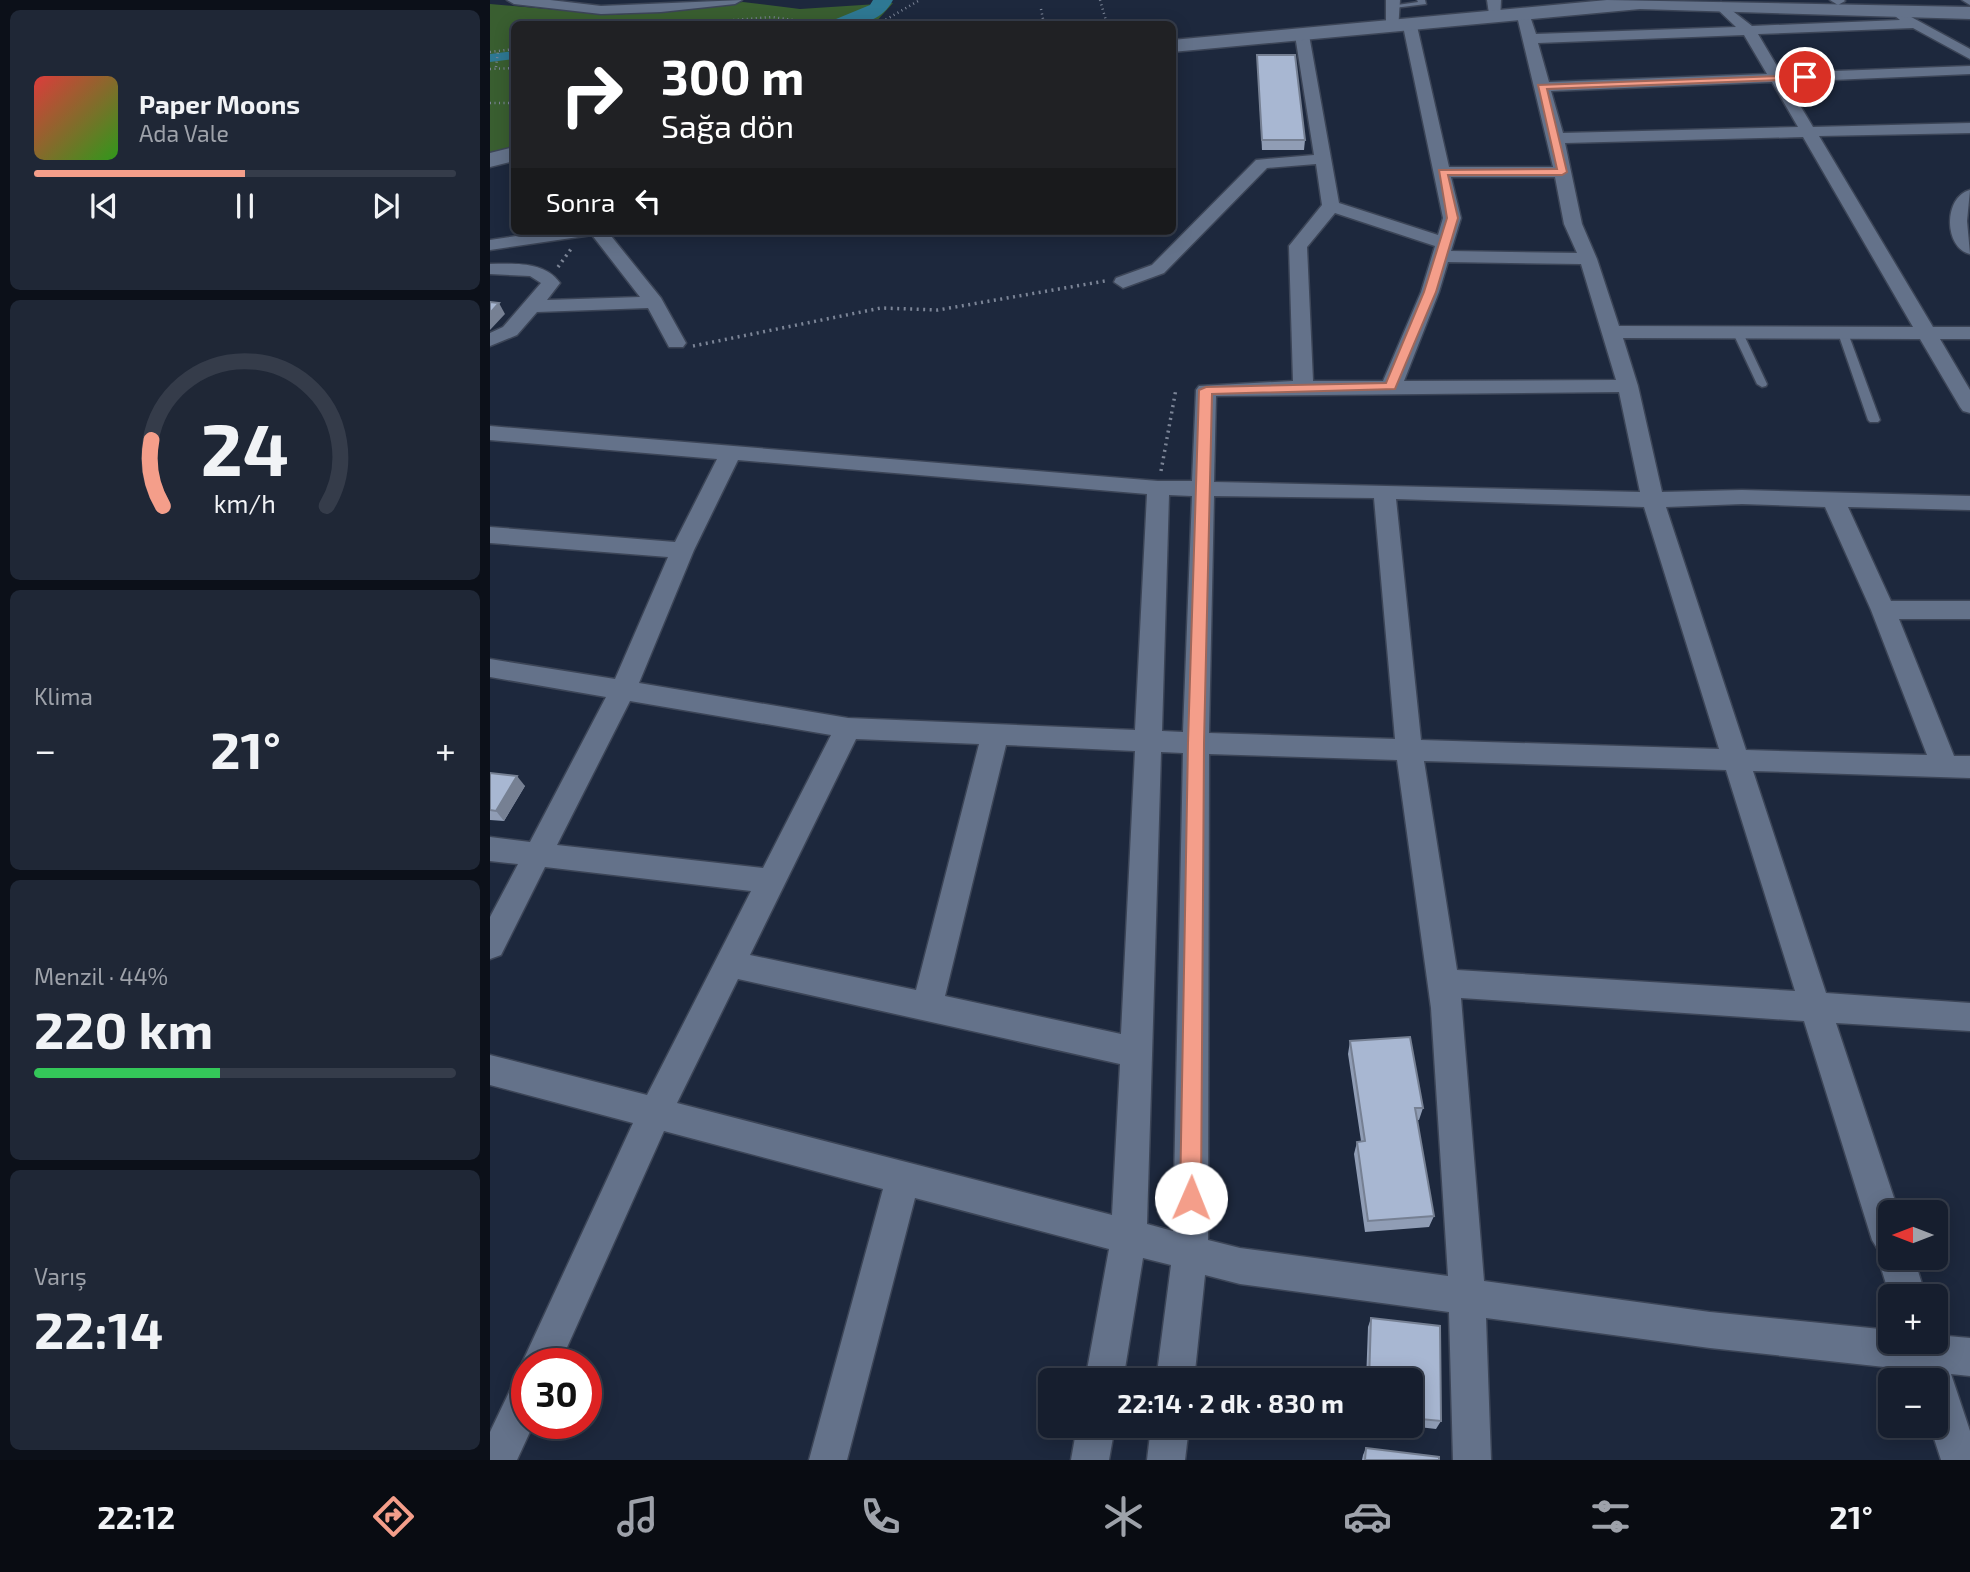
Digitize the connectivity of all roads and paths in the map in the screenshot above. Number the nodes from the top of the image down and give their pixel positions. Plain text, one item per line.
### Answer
1 (514, 0) edge
2 (735, 0) edge
3 (920, 0) edge
4 (1100, 0) edge
5 (1421, 0) edge
6 (1673, 0) edge
7 (1806, 0) edge
8 (1838, 0) edge
9 (1639, 2) edge
10 (1970, 2) edge
11 (1721, 6) junction
12 (1041, 9) dead end
13 (1494, 9) edge
14 (1893, 11) junction
15 (1970, 13) edge
16 (1398, 15) edge
17 (1524, 16) junction
18 (717, 21) edge
19 (794, 21) edge
20 (883, 21) edge
21 (1043, 21) edge
22 (1106, 21) edge
23 (1916, 24) junction
24 (1749, 31) junction
25 (1302, 34) junction
26 (1530, 39) junction
27 (1176, 46) edge
28 (511, 50) edge
29 (490, 51) edge
30 (497, 53) junction
31 (1970, 55) edge
32 (496, 67) junction
33 (490, 68) edge
34 (511, 68) edge
35 (1970, 70) edge
36 (1778, 79) junction
37 (1541, 87) junction
38 (490, 103) edge
39 (511, 103) edge
40 (1970, 128) edge
41 (1808, 130) junction
42 (1556, 138) junction
43 (511, 155) edge
44 (1323, 159) junction
45 (490, 160) edge
46 (1442, 172) junction
47 (1562, 172) junction
48 (1970, 195) edge
49 (1331, 206) junction
50 (559, 235) edge
51 (584, 235) edge
52 (601, 235) edge
53 (490, 245) edge
54 (1970, 249) edge
55 (1443, 250) junction
56 (1588, 258) junction
57 (490, 269) edge
58 (549, 278) junction
59 (1123, 282) joint
60 (654, 302) junction
61 (533, 306) junction
62 (1610, 332) junction
63 (1738, 333) junction
64 (1843, 333) junction
65 (1970, 333) edge
66 (1927, 334) junction
67 (494, 342) edge
68 (676, 343) joint
69 (1762, 384) dead end
70 (1628, 386) junction
71 (1303, 387) junction
72 (1391, 387) junction
73 (1176, 389) dead end
74 (1970, 407) edge
75 (1874, 420) dead end
76 (490, 433) edge
77 (731, 452) junction
78 (1158, 488) junction
79 (1203, 489) junction
80 (1384, 491) junction
81 (1653, 500) junction
82 (1834, 500) junction
83 (1970, 503) edge
84 (490, 536) edge
85 (682, 550) junction
86 (1883, 610) junction
87 (1970, 610) edge
88 (490, 668) edge
89 (623, 690) junction
90 (848, 728) junction
91 (995, 734) junction
92 (1146, 741) junction
93 (1196, 743) junction
94 (1409, 750) junction
95 (1738, 761) junction
96 (1958, 766) edge
97 (490, 849) edge
98 (537, 855) junction
99 (771, 881) junction
100 (490, 946) edge
101 (730, 964) junction
102 (1443, 983) junction
103 (927, 1007) junction
104 (1816, 1008) junction
105 (1970, 1017) edge
106 (1135, 1052) junction
107 (490, 1070) edge
108 (655, 1113) junction
109 (903, 1178) junction
110 (1878, 1202) edge
111 (1129, 1237) junction
112 (1190, 1252) junction
113 (1467, 1297) junction
114 (548, 1348) edge
115 (1970, 1357) edge
116 (1930, 1365) edge
117 (1106, 1368) edge
118 (1177, 1368) edge
119 (511, 1430) edge
120 (1094, 1438) edge
121 (1169, 1438) edge
122 (497, 1460) edge
123 (828, 1460) edge
124 (1090, 1460) edge
125 (1166, 1460) edge
126 (1472, 1460) edge
127 (1960, 1460) edge

1 - 2 street
3 - 20 path
4 - 22 path
5 - 16 lane
6 - 9 street
7 - 8 street
8 - 10 street
9 - 11 street
9 - 17 street
11 - 14 street
11 - 24 street
12 - 21 path
13 - 16 street
13 - 17 street
14 - 15 street
14 - 23 street
16 - 25 street
16 - 46 street
17 - 26 street
18 - 19 path
23 - 24 street
23 - 31 street
24 - 26 street
24 - 36 street
25 - 27 street
25 - 44 street
26 - 37 street
28 - 30 path
29 - 30 path
30 - 32 path
32 - 33 path
32 - 34 path
35 - 36 street
36 - 37 street
36 - 41 street
37 - 42 street
38 - 39 path
40 - 41 street
41 - 42 street
41 - 66 street
42 - 47 street
43 - 45 street
44 - 49 street
44 - 59 street
46 - 47 street
46 - 55 street
47 - 56 street
48 - 54 street
49 - 55 street
49 - 71 street
50 - 53 street
51 - 58 path
52 - 60 street
55 - 56 street
55 - 72 street
56 - 62 street
57 - 58 street
58 - 61 street
59 - 68 path
60 - 61 street
60 - 68 street
61 - 67 street
62 - 63 street
62 - 70 street
63 - 64 street
63 - 69 lane
64 - 66 street
64 - 75 lane
65 - 66 street
66 - 74 street
70 - 72 street
70 - 81 street
71 - 72 street
71 - 79 street
73 - 78 path
76 - 77 street
77 - 78 street
77 - 85 street
78 - 79 street
78 - 92 street
79 - 80 street
79 - 93 street
80 - 81 street
80 - 94 street
81 - 82 street
81 - 95 street
82 - 83 street
82 - 86 street
84 - 85 street
85 - 89 street
86 - 87 street
86 - 96 street
88 - 89 street
89 - 90 street
89 - 98 street
90 - 91 street
90 - 99 street
91 - 92 street
91 - 103 street
92 - 93 street
92 - 106 street
93 - 94 street
93 - 112 street
94 - 95 street
94 - 102 street
95 - 96 street
95 - 104 street
97 - 98 street
98 - 99 street
98 - 100 street
99 - 101 street
101 - 103 street
101 - 108 street
102 - 104 street
102 - 113 street
103 - 106 street
104 - 105 street
104 - 110 street
106 - 111 street
107 - 108 street
108 - 109 street
108 - 114 street
109 - 111 street
109 - 123 street
111 - 112 street
111 - 117 street
112 - 113 street
112 - 118 street
113 - 116 street
113 - 126 street
115 - 116 street
116 - 127 street
119 - 122 street
120 - 124 street
121 - 125 street

